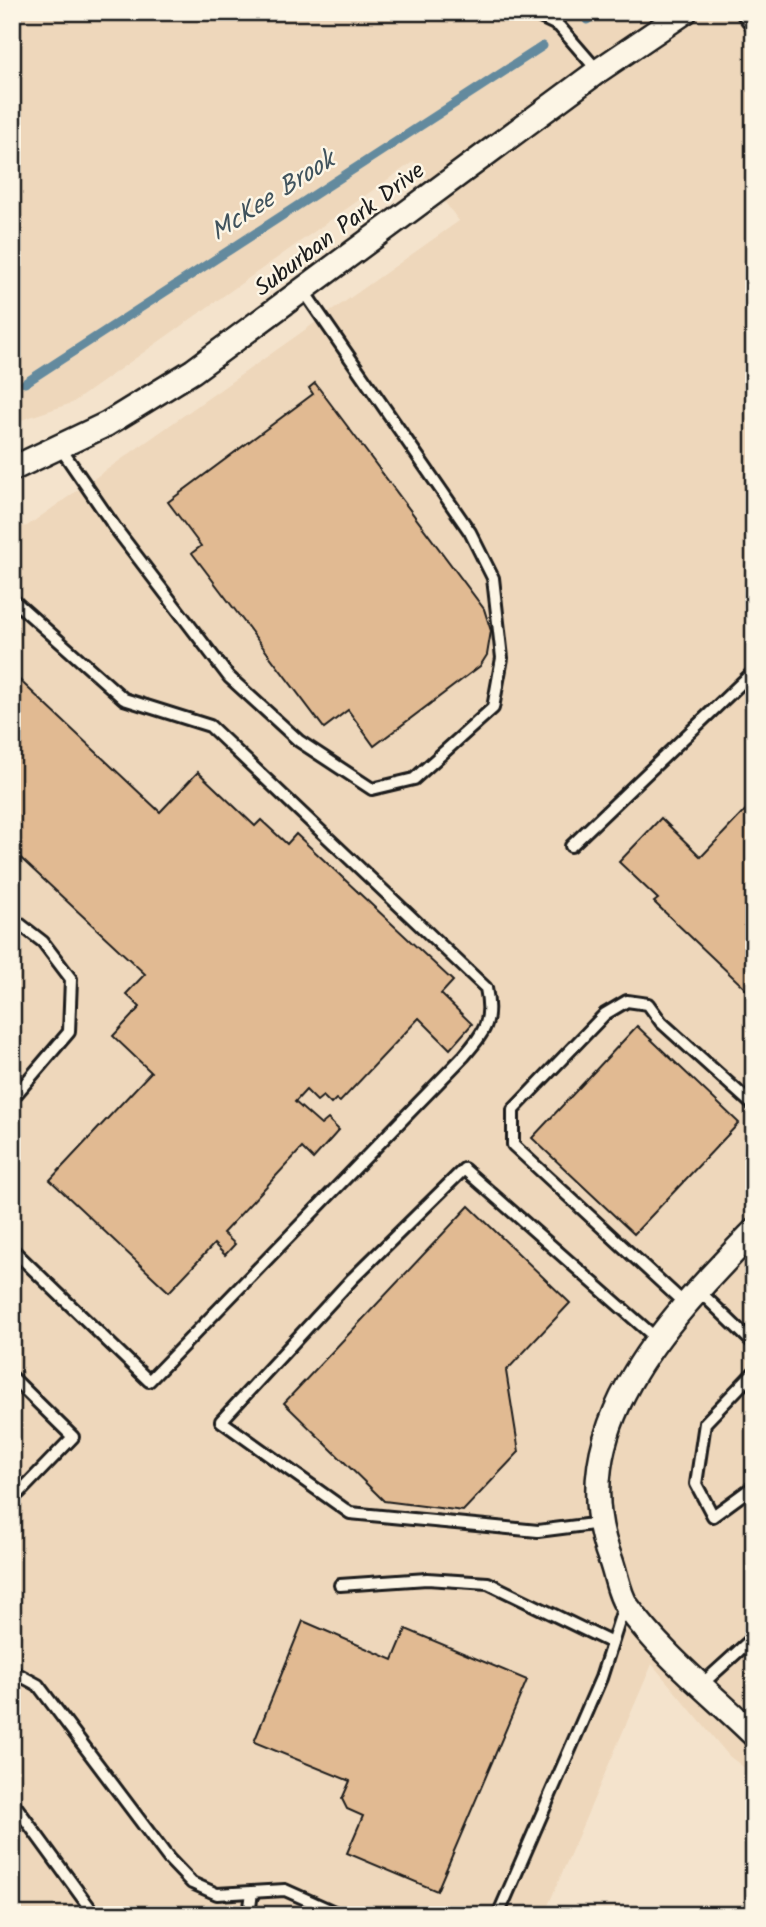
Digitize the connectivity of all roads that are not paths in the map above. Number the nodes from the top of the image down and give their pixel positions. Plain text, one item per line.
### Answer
1 (530, 12) edge
2 (685, 12) edge
3 (741, 12) edge
4 (754, 30) edge
5 (598, 71) junction
6 (303, 290) junction
7 (60, 446) junction
8 (12, 469) edge
9 (12, 599) edge
10 (754, 671) edge
11 (571, 846) dead end
12 (12, 918) edge
13 (12, 1099) edge
14 (754, 1106) edge
15 (751, 1240) edge
16 (12, 1248) edge
17 (692, 1297) junction
18 (657, 1339) junction
19 (754, 1344) edge
20 (754, 1372) edge
21 (12, 1377) edge
22 (754, 1486) edge
23 (12, 1487) edge
24 (601, 1523) junction
25 (340, 1586) dead end
26 (625, 1603) junction
27 (754, 1637) edge
28 (612, 1643) junction
29 (12, 1671) edge
30 (701, 1685) junction
31 (754, 1735) edge
32 (12, 1801) edge
33 (252, 1892) junction
34 (95, 1915) edge
35 (249, 1915) edge
36 (341, 1915) edge
37 (498, 1915) edge

1 - 5 lane
2 - 5 street, Suburban Park Drive
3 - 4 lane
5 - 6 street, Suburban Park Drive
6 - 7 street, Suburban Park Drive
6 - 7 lane
7 - 8 street, Suburban Park Drive
9 - 16 lane
10 - 11 lane
12 - 13 lane
14 - 17 lane
15 - 17 street
17 - 18 street
17 - 19 lane
18 - 24 street
18 - 24 lane
20 - 22 lane
21 - 23 lane
24 - 26 street
25 - 28 lane
26 - 28 lane
26 - 30 street
27 - 30 lane
28 - 37 lane
29 - 33 lane
30 - 31 street
32 - 34 lane
33 - 35 lane
33 - 36 lane

